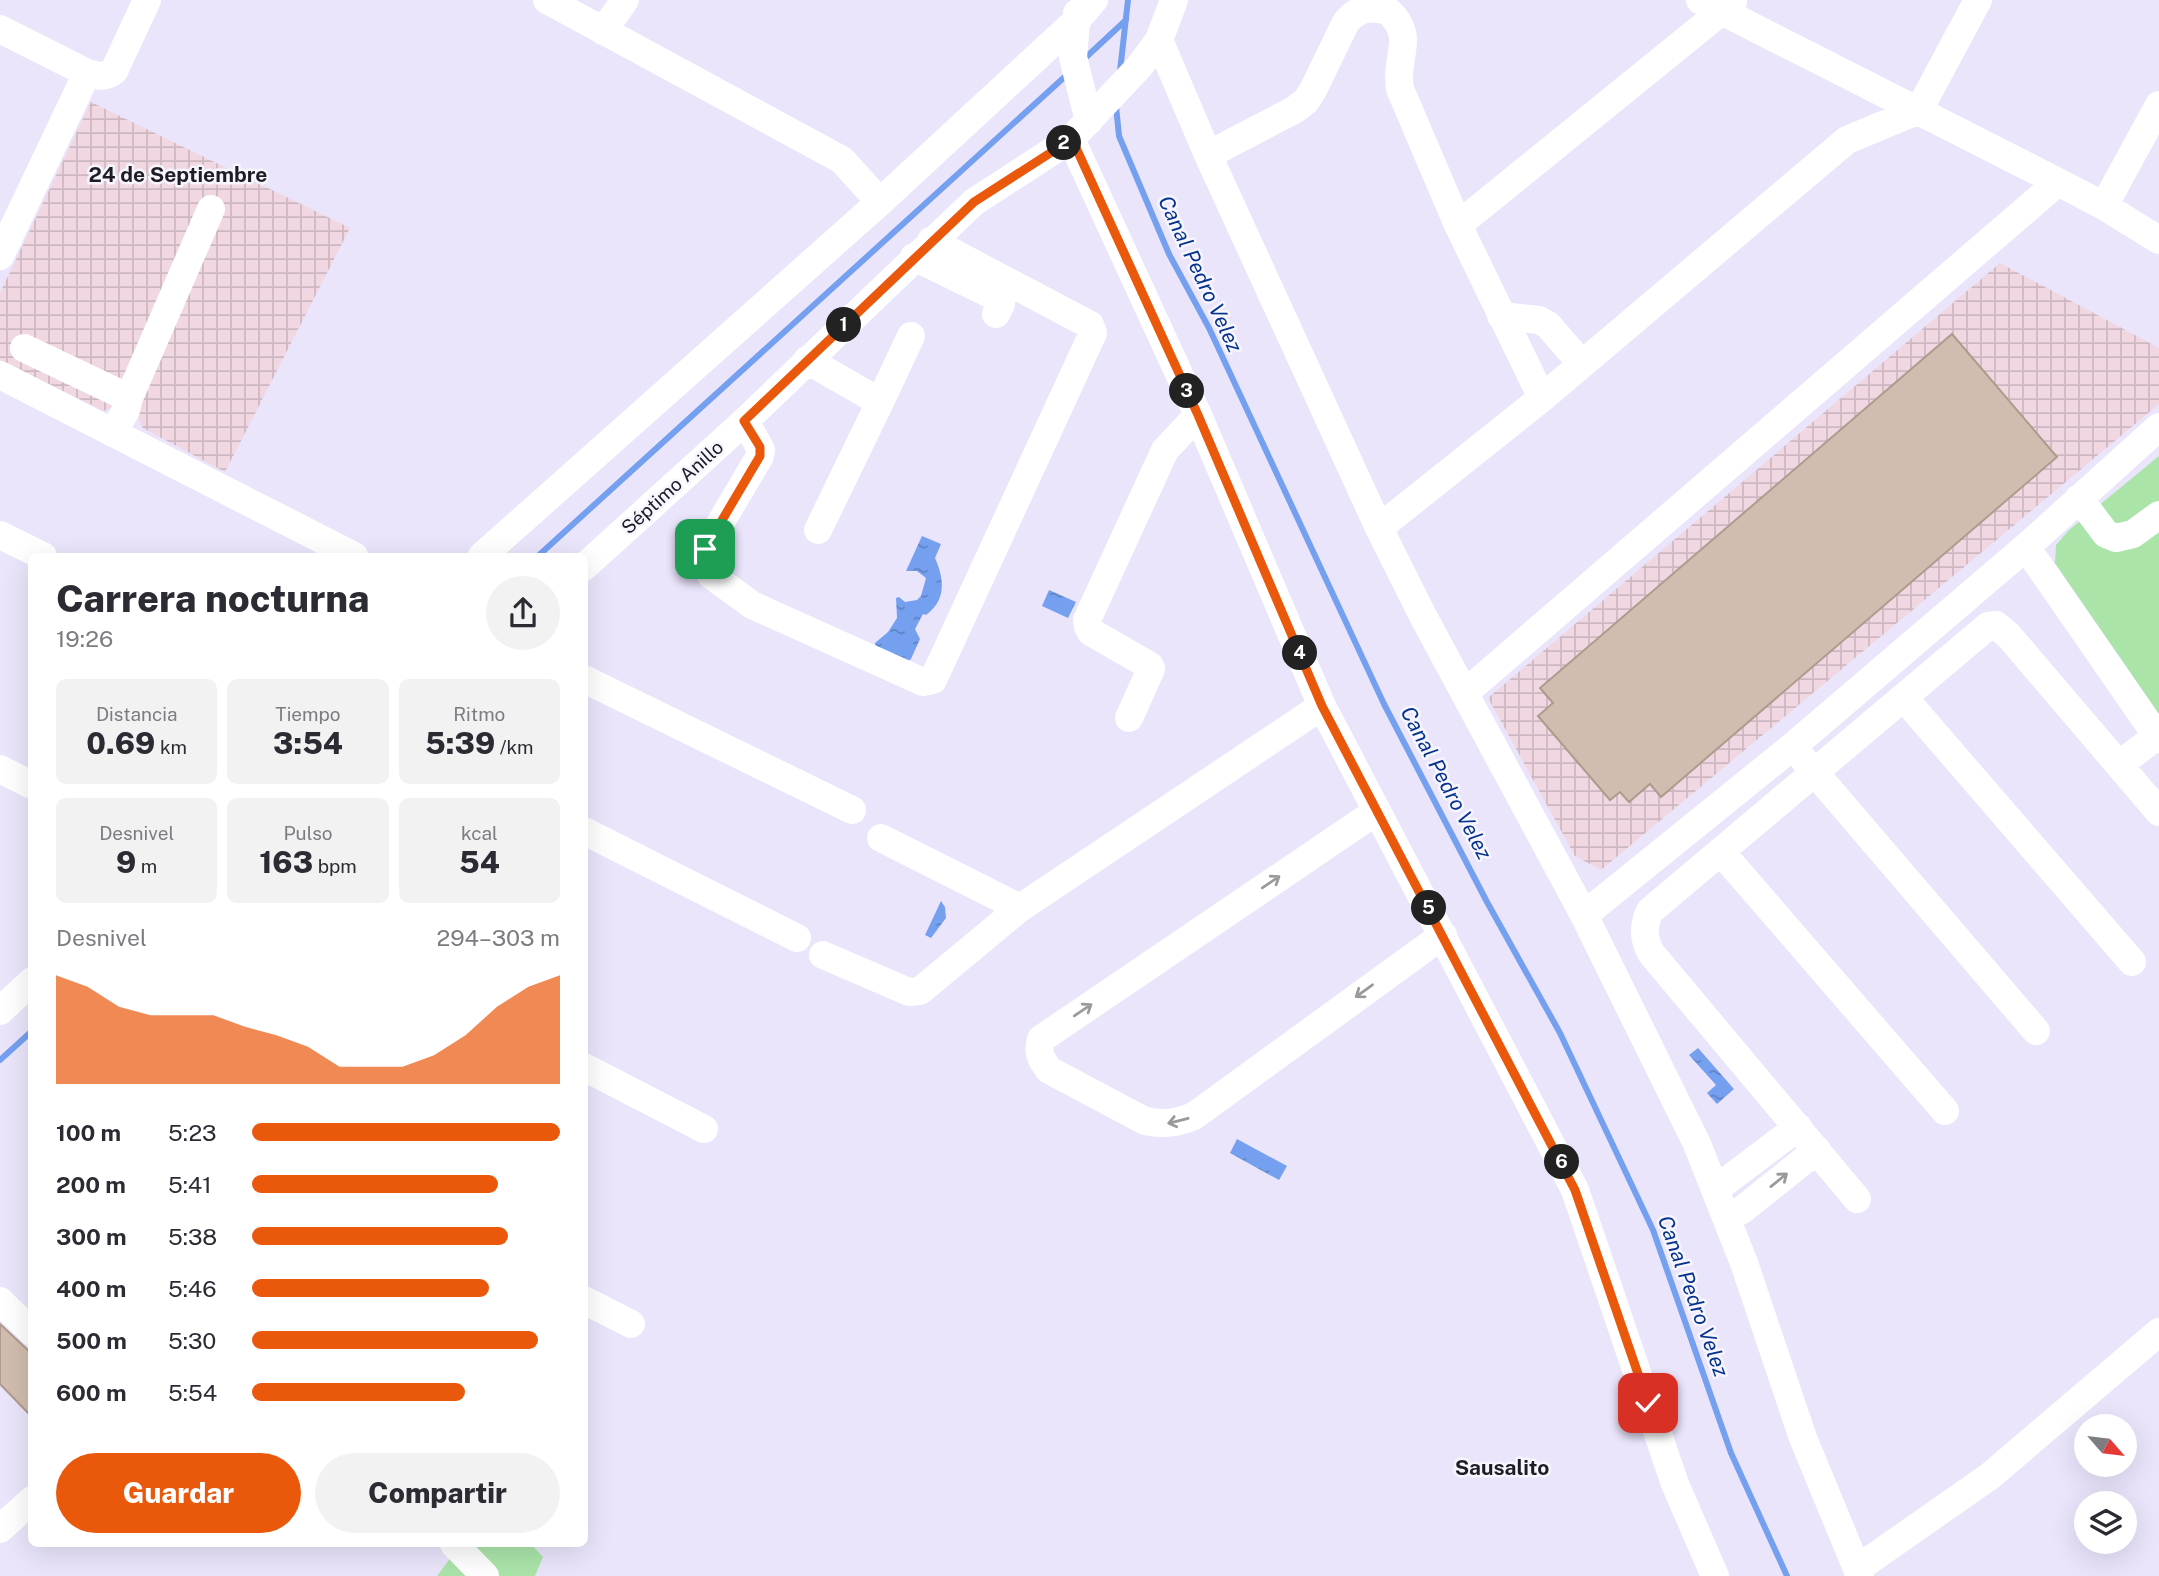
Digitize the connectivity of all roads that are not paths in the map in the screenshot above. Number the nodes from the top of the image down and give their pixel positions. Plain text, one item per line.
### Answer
1 (147, 0) edge
2 (548, 0) edge
3 (625, 0) edge
4 (1174, 0) edge
5 (1978, 0) edge
6 (1719, 3) edge
7 (1083, 7) edge
8 (0, 29) edge
9 (603, 31) junction
10 (1159, 40) junction
11 (87, 73) junction
12 (2159, 105) edge
13 (1919, 110) junction
14 (1085, 125) junction
15 (1208, 155) junction
16 (2058, 182) junction
17 (880, 202) junction
18 (2104, 206) junction
19 (211, 209) dead end
20 (1458, 225) junction
21 (2159, 240) edge
22 (923, 249) junction
23 (0, 256) edge
24 (996, 314) dead end
25 (1501, 316) junction
26 (911, 336) dead end
27 (24, 348) dead end
28 (807, 360) junction
29 (1582, 364) junction
30 (0, 375) edge
31 (129, 398) junction
32 (1542, 398) junction
33 (880, 402) junction
34 (1198, 415) junction
35 (744, 421) junction
36 (2159, 427) edge
37 (113, 433) junction
38 (2079, 498) junction
39 (2159, 515) edge
40 (1380, 528) junction
41 (818, 530) dead end
42 (0, 535) edge
43 (2025, 547) junction
44 (37, 553) edge
45 (349, 553) edge
46 (485, 553) edge
47 (588, 563) edge
48 (588, 681) edge
49 (1466, 692) junction
50 (1904, 698) junction
51 (1322, 706) junction
52 (1129, 718) dead end
53 (2158, 738) edge
54 (1793, 746) junction
55 (2119, 765) junction
56 (0, 769) edge
57 (1814, 773) junction
58 (28, 783) edge
59 (852, 810) dead end
60 (1377, 811) junction
61 (2159, 812) edge
62 (588, 833) edge
63 (881, 838) dead end
64 (1721, 852) junction
65 (1020, 908) junction
66 (1584, 915) junction
67 (1443, 935) junction
68 (797, 937) dead end
69 (823, 955) dead end
70 (2132, 962) dead end
71 (28, 986) edge
72 (0, 1011) edge
73 (2036, 1031) dead end
74 (588, 1069) edge
75 (1945, 1111) dead end
76 (1798, 1127) junction
77 (704, 1129) dead end
78 (1817, 1150) junction
79 (1716, 1189) junction
80 (1857, 1199) dead end
81 (1727, 1218) junction
82 (0, 1301) edge
83 (588, 1302) edge
84 (631, 1324) dead end
85 (28, 1328) edge
86 (2159, 1332) edge
87 (28, 1504) edge
88 (0, 1529) edge
89 (457, 1547) edge
90 (1858, 1573) edge
91 (485, 1576) edge
92 (1715, 1576) edge

1 - 11 street
2 - 9 street
3 - 9 street
4 - 10 street, Séptimo Anillo
5 - 13 street
6 - 13 street
6 - 20 street
7 - 14 street
7 - 17 street
8 - 11 street
9 - 17 street
10 - 14 street, Séptimo Anillo
10 - 15 street
11 - 23 street
12 - 18 street
13 - 16 street
13 - 29 street
14 - 22 street, Séptimo Anillo
14 - 34 street
15 - 20 street
15 - 40 street
16 - 18 street
16 - 49 street
17 - 46 street
18 - 21 street
19 - 31 street
20 - 25 street
22 - 24 street
22 - 28 street, Séptimo Anillo
22 - 35 street
25 - 29 street
25 - 32 street
26 - 33 street
27 - 31 street
28 - 33 street
28 - 35 street, Séptimo Anillo
29 - 32 street
30 - 37 street
31 - 37 street
32 - 40 street
33 - 41 street
34 - 51 street
34 - 52 street
35 - 47 street, Séptimo Anillo
36 - 38 street
37 - 45 street
38 - 39 street
38 - 43 street
40 - 49 street
42 - 44 street
43 - 53 street
43 - 54 street
48 - 59 street
49 - 66 street
50 - 55 street
50 - 57 street
50 - 70 street
51 - 60 street
51 - 65 street
53 - 55 street
54 - 57 street
54 - 66 street
55 - 61 street
56 - 58 street
57 - 64 street
57 - 73 street
60 - 67 street
67 -> 60 street
62 - 68 street
63 - 65 street
64 - 75 street
64 - 76 street
65 - 69 street
66 - 79 street
67 - 92 street
71 - 72 street
74 - 77 street
76 - 78 street
76 - 79 street
78 - 80 street
81 -> 78 street
79 - 81 street
81 - 90 street
82 - 85 street
83 - 84 street
86 - 90 street
87 - 88 street
89 - 91 street

